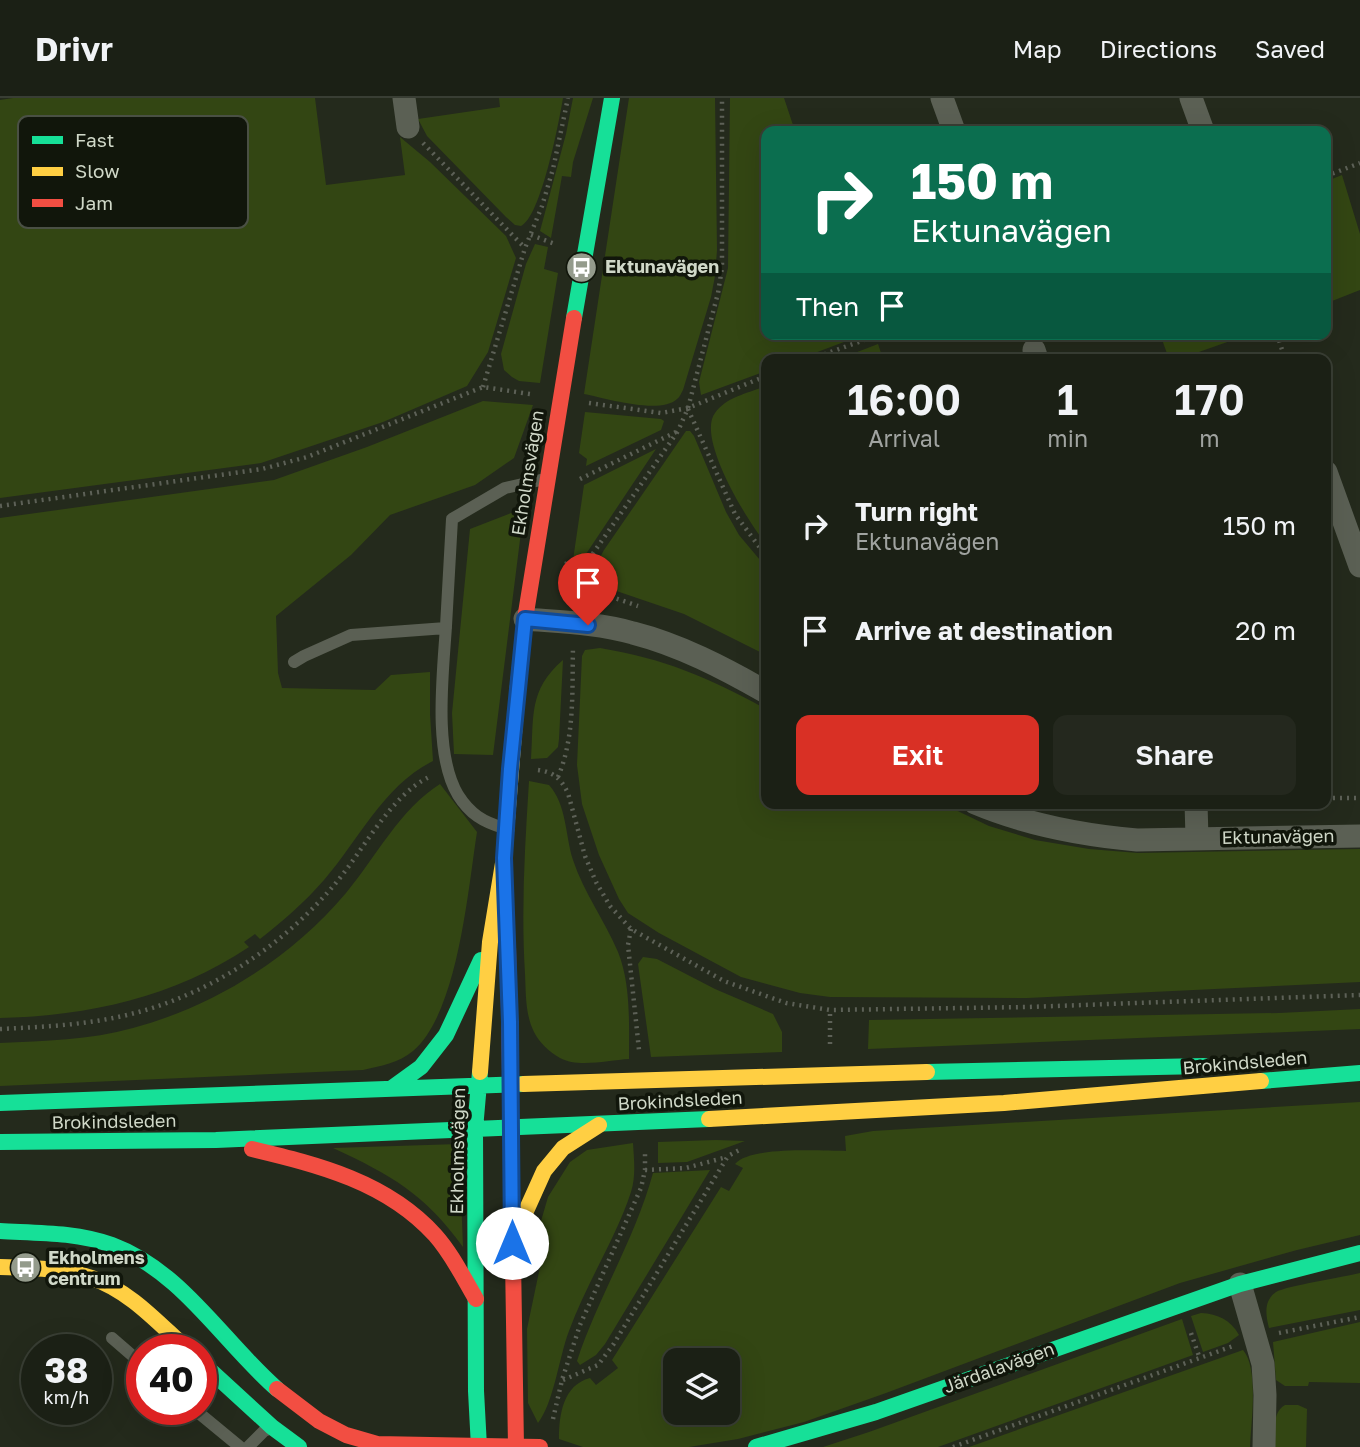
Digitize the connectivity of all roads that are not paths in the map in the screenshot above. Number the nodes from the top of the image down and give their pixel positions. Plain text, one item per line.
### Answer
1 (404, 98) edge
2 (612, 98) edge
3 (942, 98) edge
4 (1191, 98) edge
5 (952, 126) edge
6 (1201, 126) edge
7 (408, 127) road end
8 (546, 479) junction
9 (1331, 486) edge
10 (1360, 566) edge
11 (525, 619) junction
12 (446, 628) junction
13 (294, 662) dead end
14 (761, 689) edge
15 (992, 809) edge
16 (1196, 809) edge
17 (506, 829) junction
18 (1360, 836) edge
19 (1197, 838) junction
20 (504, 858) junction
21 (490, 942) junction
22 (1360, 1063) edge
23 (1220, 1065) dead end
24 (1262, 1065) dead end
25 (1360, 1073) edge
26 (509, 1084) junction
27 (478, 1085) junction
28 (392, 1088) junction
29 (0, 1103) edge
30 (600, 1125) junction
31 (510, 1128) junction
32 (475, 1129) junction
33 (216, 1140) junction
34 (0, 1142) edge
35 (0, 1231) edge
36 (512, 1243) junction
37 (1360, 1253) edge
38 (0, 1267) edge
39 (1240, 1284) junction
40 (477, 1300) junction
41 (170, 1334) edge
42 (112, 1338) dead end
43 (126, 1350) edge
44 (217, 1377) edge
45 (213, 1425) edge
46 (272, 1427) junction
47 (479, 1446) edge
48 (240, 1447) edge
49 (248, 1447) edge
50 (299, 1447) edge
51 (516, 1447) edge
52 (540, 1447) edge
53 (756, 1447) edge
54 (1264, 1447) edge

1 - 7 street
2 - 8 street, Ekholmsvägen
3 - 5 street
4 - 6 street
8 - 11 street, Ekholmsvägen
8 - 12 lane
9 - 10 street
11 - 14 street
11 - 17 street, Ekholmsvägen
12 - 13 lane
12 - 17 lane
15 - 19 street, Ektunavägen
16 - 19 street, Ektunavägen
17 - 20 street, Ekholmsvägen
18 - 19 street, Ektunavägen
20 - 21 street, Ekholmsvägen
20 - 26 street, Ekholmsvägen
21 - 27 street, Ekholmsvägen
21 - 28 street
22 - 24 street, Brokindsleden
23 - 26 street, Brokindsleden
25 - 30 street, Brokindsleden
26 - 27 street, Brokindsleden
26 - 31 street, Ekholmsvägen
27 - 28 street, Brokindsleden
27 - 32 street, Ekholmsvägen
28 - 29 street, Brokindsleden
30 - 31 street, Brokindsleden
30 - 36 street
31 - 32 street, Brokindsleden
31 - 36 street, Ekholmsvägen
32 - 33 street, Brokindsleden
32 - 40 street, Ekholmsvägen
33 - 34 street, Brokindsleden
33 - 40 street
35 - 47 street
36 - 51 street, Ekholmsvägen
37 - 39 street, Järdalavägen
38 - 41 street
39 - 53 street, Järdalavägen
39 - 54 street
40 - 47 street, Ekholmsvägen
42 - 43 lane
44 - 46 street
45 - 48 lane
46 - 49 lane
46 - 50 street
47 - 51 street
51 - 52 street

